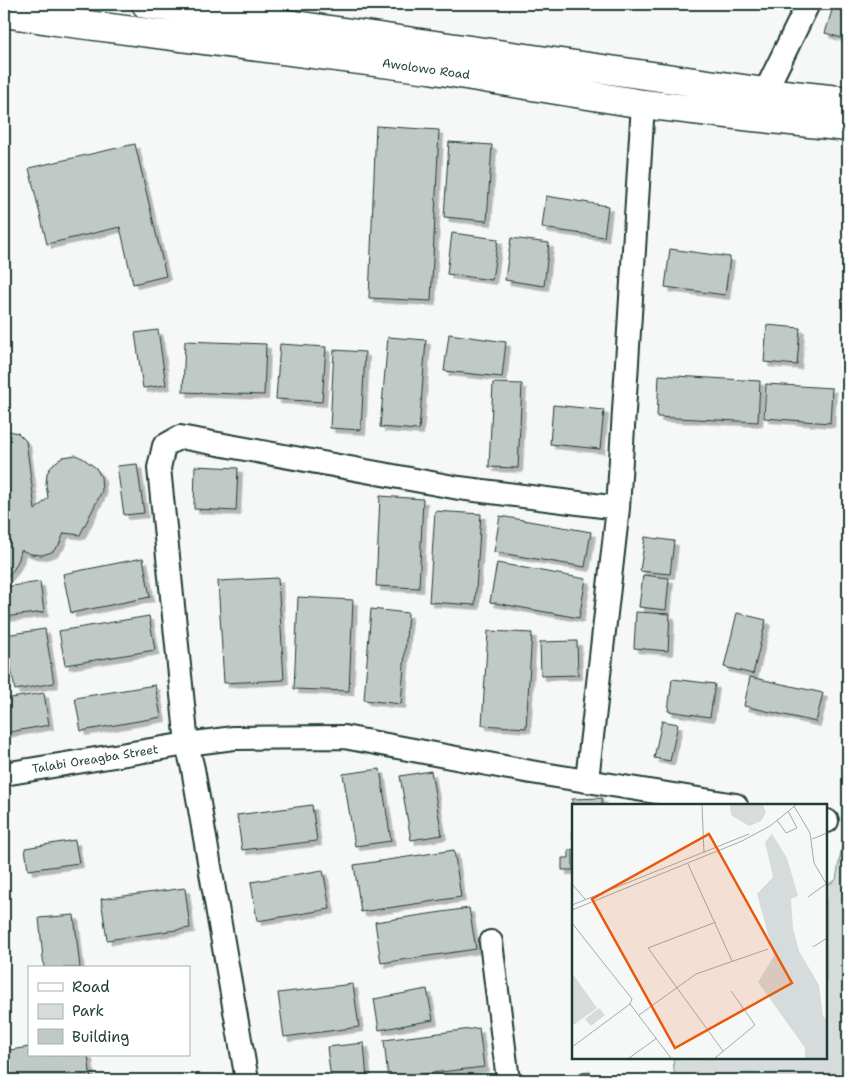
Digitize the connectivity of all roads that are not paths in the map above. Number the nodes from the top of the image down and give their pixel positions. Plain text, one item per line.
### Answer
1 (146, 4) edge
2 (808, 4) edge
3 (4, 12) edge
4 (765, 92) junction
5 (848, 101) edge
6 (643, 104) junction
7 (848, 127) edge
8 (618, 508) junction
9 (187, 744) junction
10 (4, 774) edge
11 (587, 780) junction
12 (730, 804) edge
13 (491, 942) dead end
14 (247, 1080) edge
15 (508, 1080) edge

1 - 4 main road, Awolowo Road
2 - 4 street
3 - 6 main road, Awolowo Road
4 - 5 main road, Awolowo Road
6 - 7 main road, Awolowo Road
6 - 8 street
8 - 9 street
8 - 11 street
9 - 10 street, Talabi Oreagba Street
9 - 11 street, Talabi Oreagba Street
9 - 14 street
11 - 12 street, Talabi Oreagba Street
13 - 15 street

